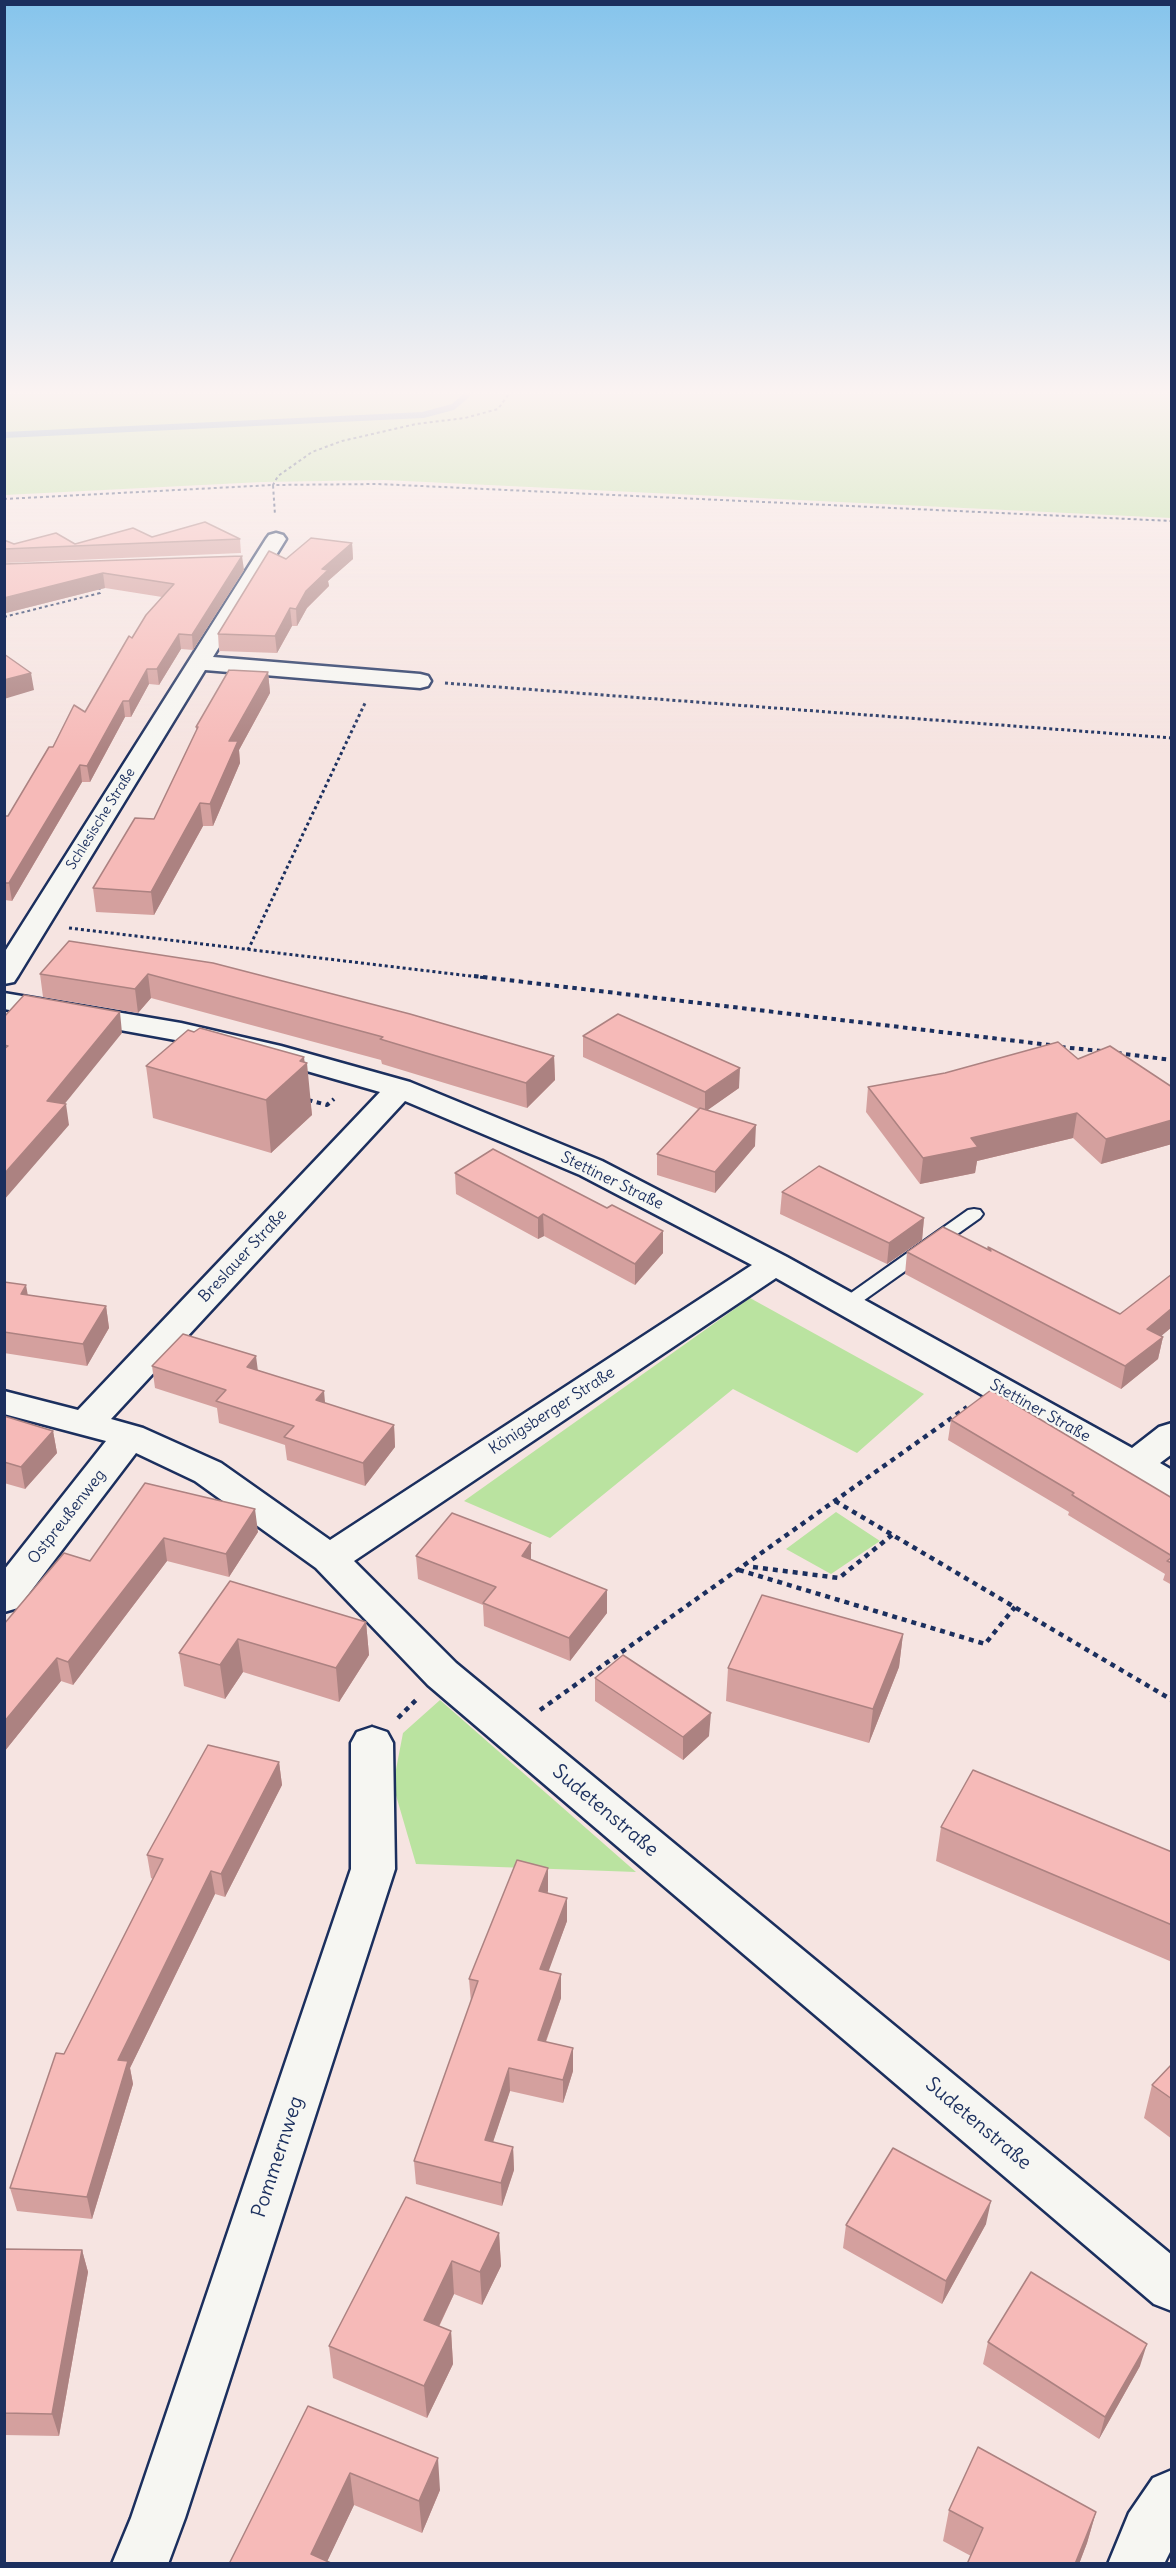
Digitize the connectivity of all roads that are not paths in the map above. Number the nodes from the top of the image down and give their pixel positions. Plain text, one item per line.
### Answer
1 (276, 539) road end
2 (239, 561) edge
3 (263, 561) junction
4 (200, 663) junction
5 (420, 681) road end
6 (4, 976) edge
7 (4, 1001) edge
8 (400, 1088) junction
9 (974, 1214) dead end
10 (775, 1264) junction
11 (847, 1304) junction
12 (4, 1402) edge
13 (86, 1424) junction
14 (1172, 1435) edge
15 (130, 1436) junction
16 (1135, 1464) junction
17 (1172, 1486) edge
18 (329, 1558) junction
19 (4, 1598) edge
20 (372, 1743) road end
21 (1172, 2286) edge
22 (1172, 2497) edge
23 (140, 2564) edge
24 (1136, 2564) edge

1 - 3 street, Schlesische Straße
2 - 3 street
3 - 4 street, Schlesische Straße
4 - 5 street
4 - 6 street, Schlesische Straße
7 - 8 street, Stettiner Straße
8 - 10 street, Stettiner Straße
8 - 13 street, Breslauer Straße
9 - 11 lane
10 - 11 street, Stettiner Straße
10 - 18 street, Königsberger Straße
11 - 16 street, Stettiner Straße
12 - 13 street, Sudetenstraße
13 - 15 street, Sudetenstraße
14 - 16 street
15 - 18 street, Sudetenstraße
15 - 19 street, Ostpreußenweg
16 - 17 street, Stettiner Straße
18 - 21 street, Sudetenstraße
20 - 23 street, Pommernweg
22 - 24 street

